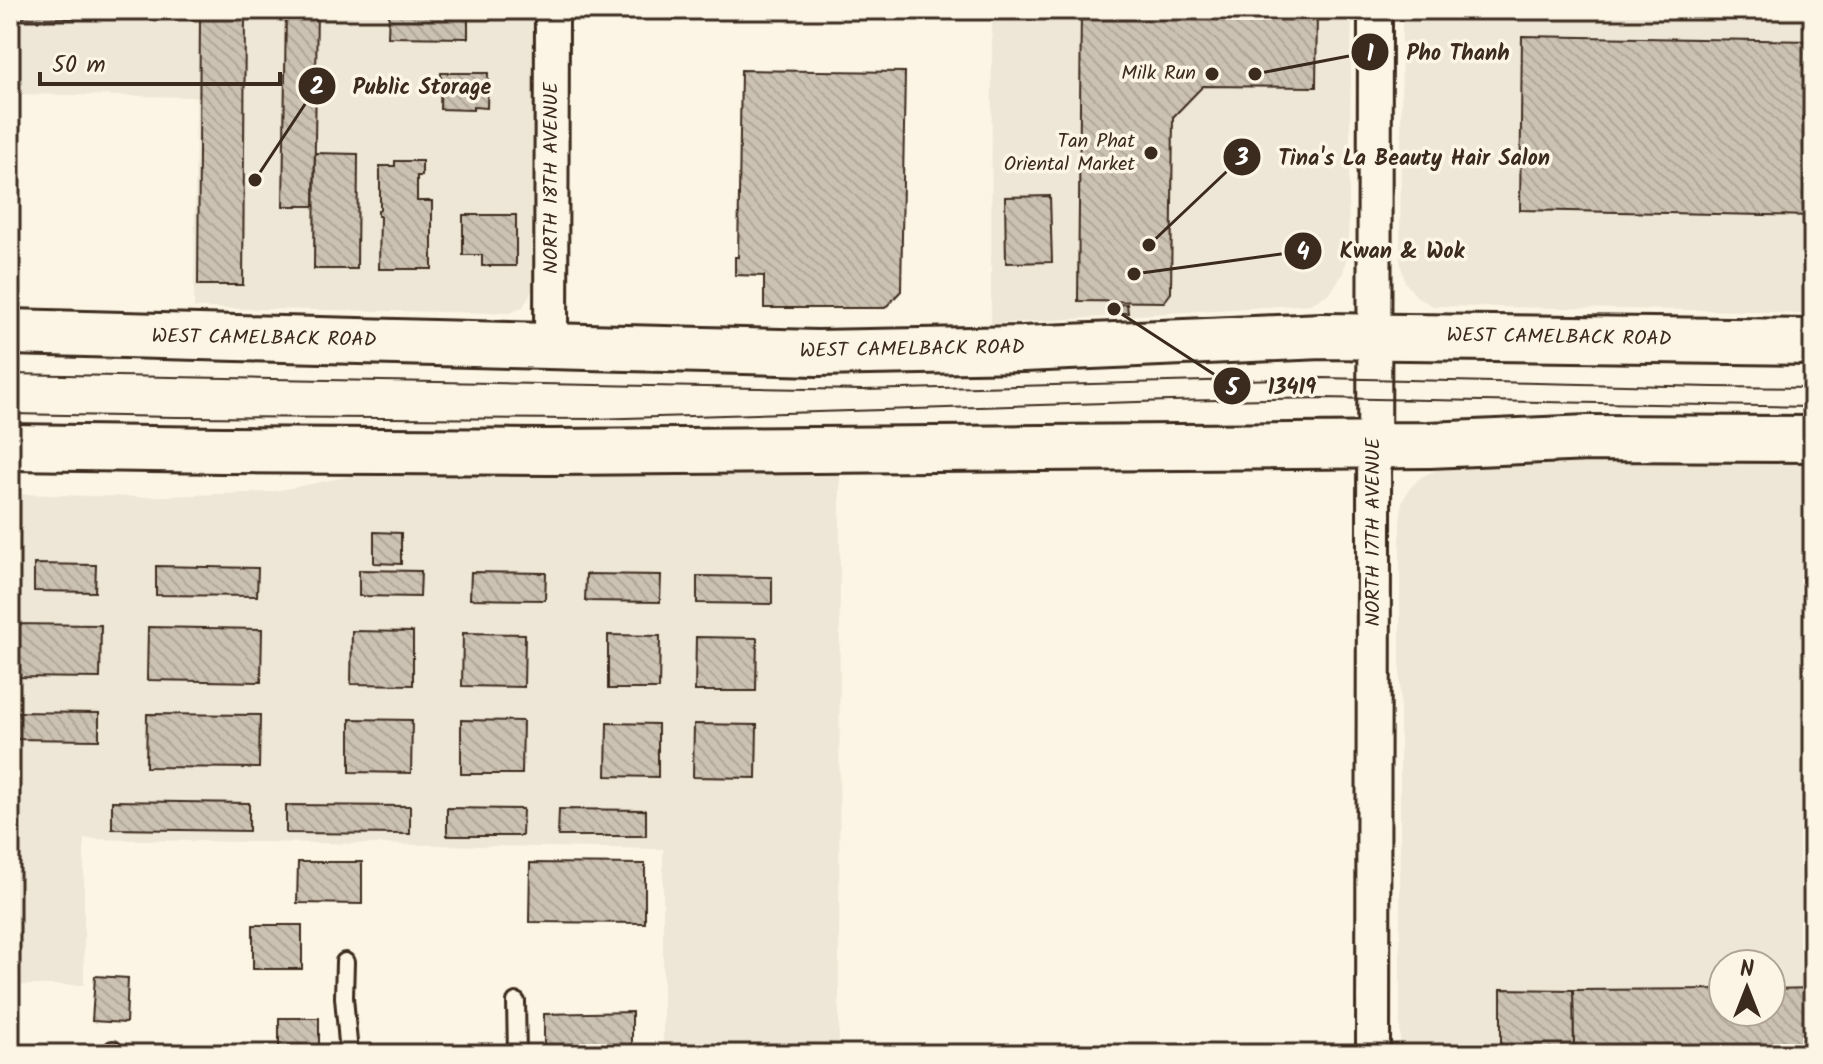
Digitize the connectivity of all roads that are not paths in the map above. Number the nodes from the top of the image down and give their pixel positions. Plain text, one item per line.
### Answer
1 (552, 10) edge
2 (1375, 10) edge
3 (10, 332) edge
4 (1375, 336) junction
5 (1813, 342) edge
6 (551, 346) junction
7 (1813, 439) edge
8 (1374, 445) junction
9 (10, 447) edge
10 (345, 962) dead end
11 (516, 1002) dead end
12 (349, 1054) edge
13 (517, 1054) edge
14 (1373, 1054) edge

1 - 6 street, NORTH 18TH AVENUE
2 - 4 street, NORTH 17TH AVENUE
3 - 6 main road, WEST CAMELBACK ROAD
4 - 5 main road, WEST CAMELBACK ROAD
4 - 6 main road, WEST CAMELBACK ROAD
4 - 8 street, NORTH 17TH AVENUE
7 - 8 main road
8 - 9 main road
8 - 14 street, NORTH 17TH AVENUE
10 - 12 lane
11 - 13 lane

